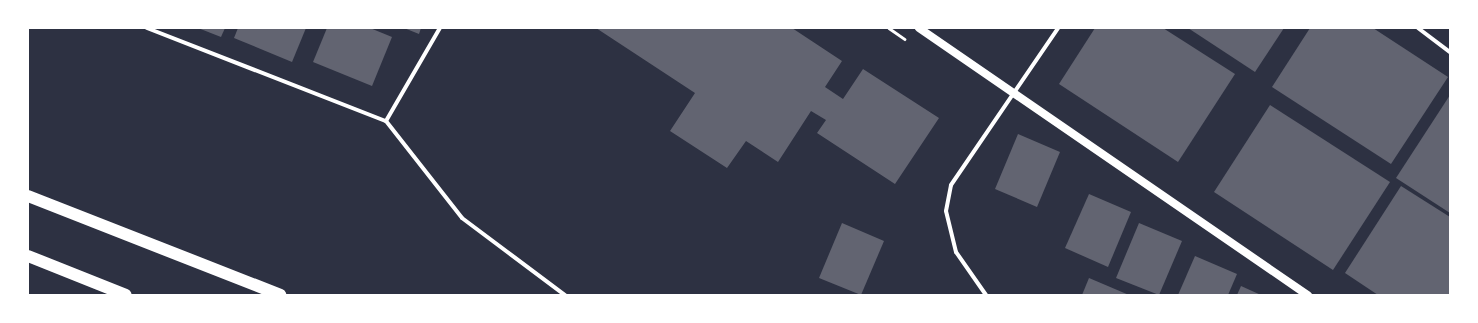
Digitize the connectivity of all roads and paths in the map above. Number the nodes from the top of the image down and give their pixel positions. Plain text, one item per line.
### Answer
1 (147, 28) edge
2 (440, 28) edge
3 (919, 28) edge
4 (1058, 28) edge
5 (1418, 28) edge
6 (1450, 52) edge
7 (1014, 96) junction
8 (386, 121) junction
9 (28, 196) edge
10 (28, 256) edge
11 (126, 295) edge
12 (280, 295) edge
13 (565, 295) edge
14 (986, 295) edge
15 (1308, 295) edge

1 - 8 street
2 - 8 street
3 - 7 main road
4 - 7 street
5 - 6 street
7 - 14 street
7 - 15 main road
8 - 13 street
9 - 12 highway
10 - 11 highway

